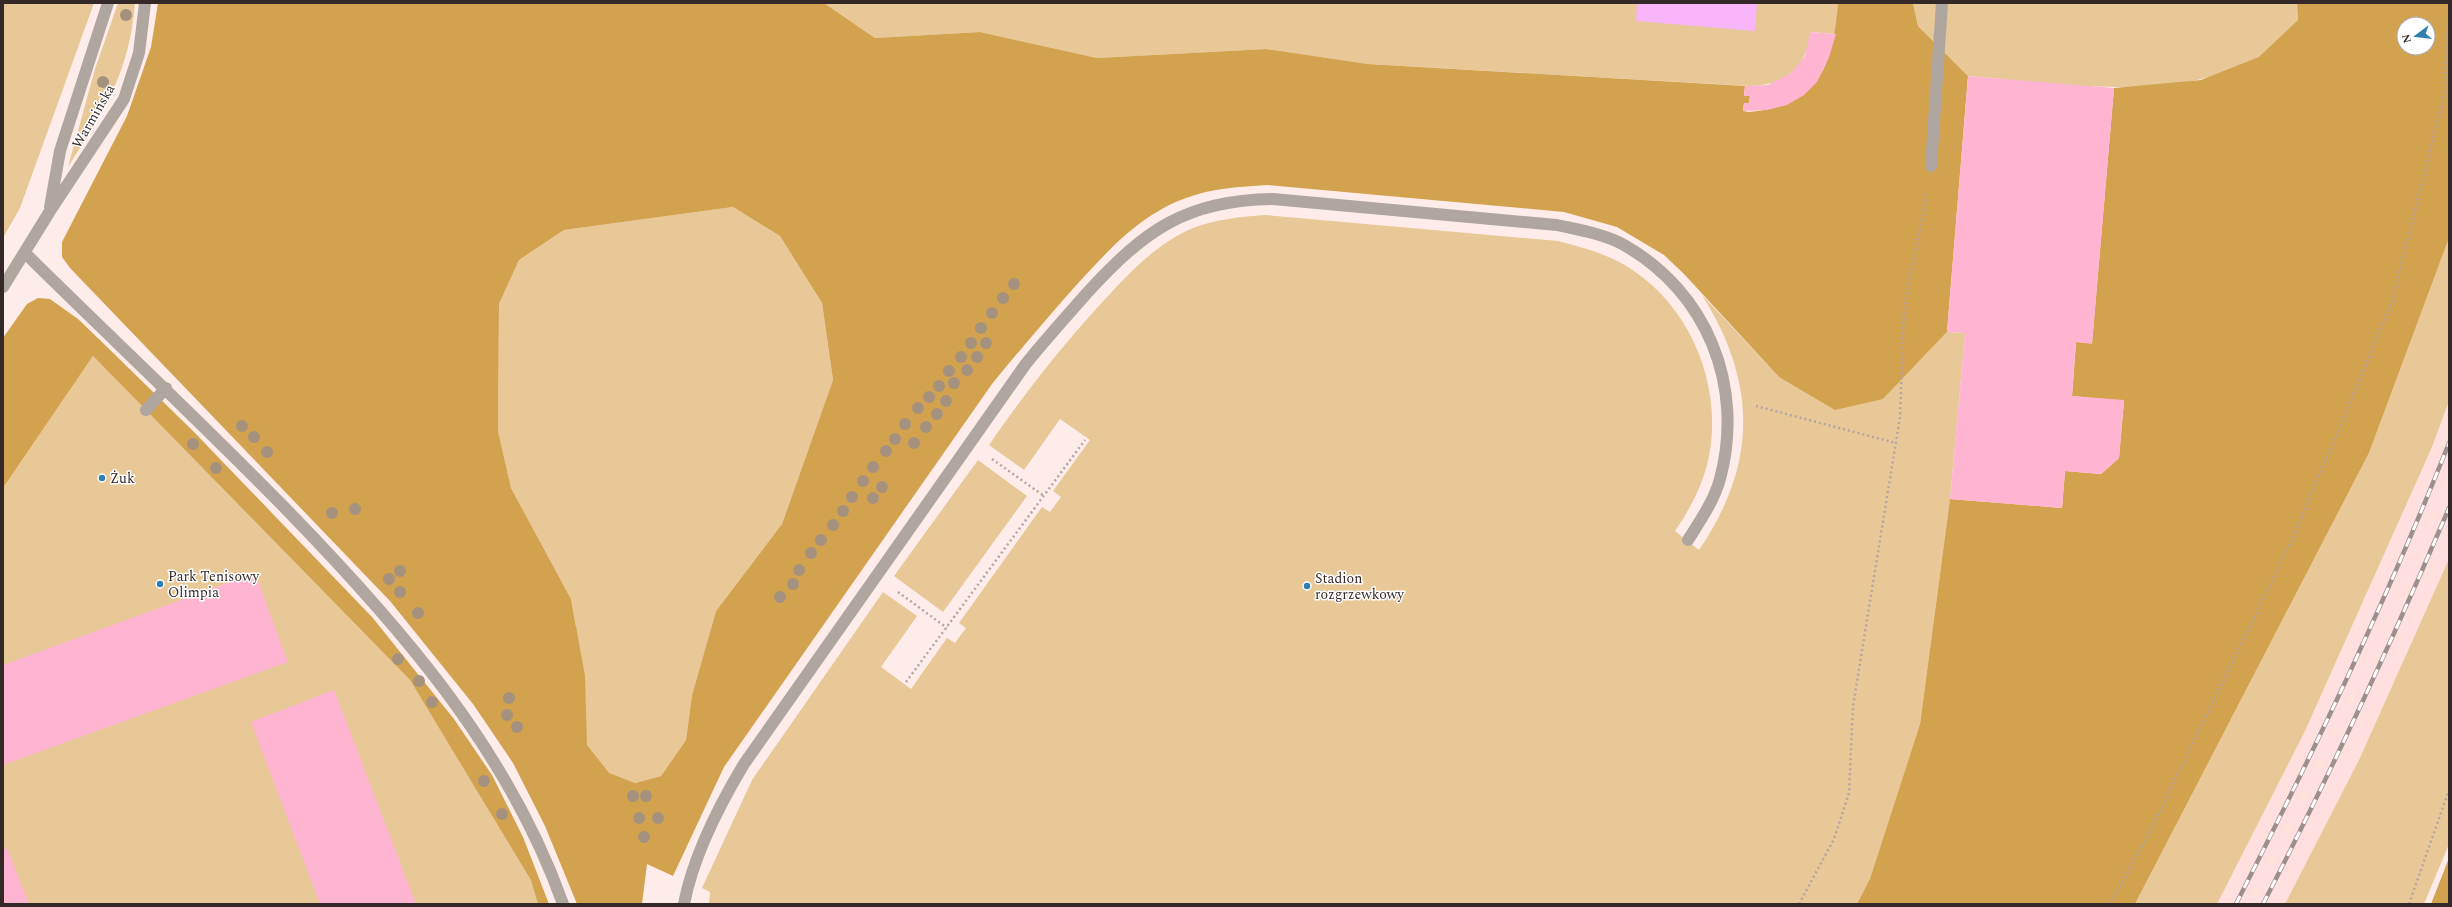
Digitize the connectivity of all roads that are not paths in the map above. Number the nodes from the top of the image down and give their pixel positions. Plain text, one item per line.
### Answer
1 (108, 3) edge
2 (145, 3) edge
3 (1942, 3) edge
4 (1932, 166) road end
5 (50, 211) junction
6 (25, 253) junction
7 (3, 287) edge
8 (166, 388) junction
9 (146, 410) dead end
10 (1688, 540) dead end
11 (563, 904) edge
12 (684, 904) edge

1 - 5 street, Warmińska
2 - 5 street, Warmińska
3 - 4 street
5 - 6 street, Warmińska
6 - 7 street, Warmińska
6 - 8 street
8 - 9 street
8 - 11 street
10 - 12 street

